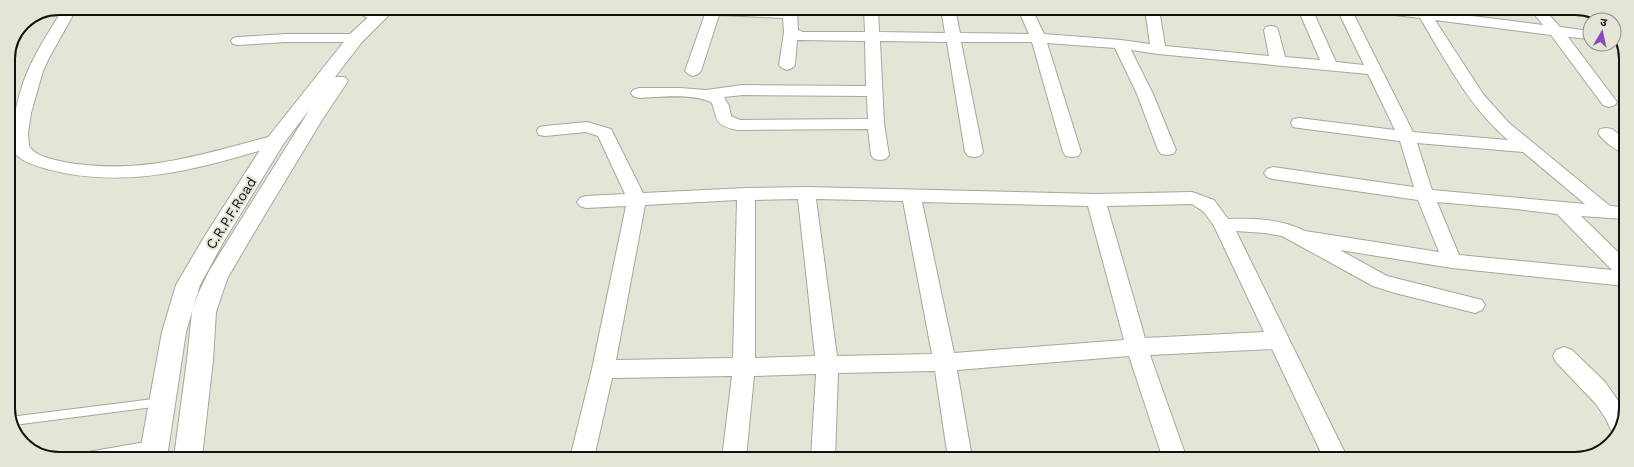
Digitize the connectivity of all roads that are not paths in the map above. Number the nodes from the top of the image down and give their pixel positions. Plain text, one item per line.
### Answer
1 (66, 15) edge
2 (373, 15) edge
3 (397, 15) edge
4 (711, 15) edge
5 (790, 15) edge
6 (871, 15) edge
7 (949, 15) edge
8 (1028, 15) edge
9 (1153, 15) edge
10 (1307, 15) edge
11 (1347, 15) edge
12 (1425, 15) edge
13 (1432, 15) edge
14 (1542, 15) edge
15 (1271, 30) dead end
16 (1556, 31) junction
17 (791, 32) junction
18 (1582, 34) edge
19 (356, 38) junction
20 (872, 38) junction
21 (954, 38) junction
22 (1038, 38) junction
23 (238, 41) dead end
24 (1121, 44) junction
25 (1158, 50) junction
26 (1278, 61) junction
27 (787, 65) dead end
28 (1330, 66) junction
29 (1373, 70) junction
30 (693, 71) dead end
31 (875, 91) junction
32 (639, 93) dead end
33 (707, 95) junction
34 (1609, 102) dead end
35 (1299, 123) dead end
36 (876, 124) junction
37 (545, 131) dead end
38 (1606, 133) dead end
39 (1407, 137) junction
40 (276, 140) junction
41 (1619, 143) edge
42 (1527, 147) junction
43 (1167, 150) dead end
44 (974, 152) dead end
45 (1072, 152) dead end
46 (880, 155) dead end
47 (1273, 173) dead end
48 (806, 193) junction
49 (746, 194) junction
50 (911, 195) junction
51 (1425, 195) junction
52 (637, 199) junction
53 (1096, 200) junction
54 (586, 202) dead end
55 (1562, 209) junction
56 (1607, 213) junction
57 (1619, 213) edge
58 (1223, 225) junction
59 (1305, 238) junction
60 (1452, 261) junction
61 (1619, 265) edge
62 (1619, 270) edge
63 (1475, 305) dead end
64 (1279, 340) junction
65 (1137, 347) junction
66 (1564, 356) dead end
67 (945, 362) junction
68 (827, 366) junction
69 (744, 367) junction
70 (603, 369) junction
71 (162, 402) junction
72 (1618, 418) edge
73 (17, 421) edge
74 (154, 451) edge
75 (143, 452) edge
76 (189, 452) edge
77 (583, 452) edge
78 (735, 452) edge
79 (823, 452) edge
80 (959, 452) edge
81 (1173, 452) edge
82 (1333, 452) edge

1 - 40 street
2 - 19 main road, C.R.P.F.Road
3 - 76 main road, C.R.P.F.Road
4 - 30 street
5 - 17 street
6 - 20 street
7 - 21 street
8 - 22 street
9 - 25 street
10 - 28 street
11 - 29 street
12 - 42 street
13 - 16 street
14 - 16 street
15 - 26 street
16 - 18 street
16 - 34 street
17 - 20 street
17 - 27 street
19 - 23 street
19 - 40 main road, C.R.P.F.Road
20 - 21 street
20 - 31 street
21 - 22 street
21 - 44 street
22 - 24 street
22 - 45 street
24 - 25 street
24 - 43 street
25 - 26 street
26 - 28 street
28 - 29 street
29 - 39 street
31 - 33 street
31 - 36 street
32 - 33 street
33 - 36 street
35 - 39 street
36 - 46 street
37 - 52 street
38 - 41 street
39 - 42 street
39 - 51 street
40 - 71 main road, C.R.P.F.Road
42 - 56 street
47 - 51 street
48 - 49 street
48 - 50 street
48 - 68 street
49 - 52 street
49 - 69 street
50 - 53 street
50 - 67 street
51 - 55 street
51 - 60 street
52 - 54 street
52 - 70 street
53 - 58 street
53 - 65 street
55 - 56 street
55 - 61 street
56 - 57 street
58 - 59 street
58 - 64 street
59 - 60 street
59 - 63 street
60 - 62 street
64 - 65 street
64 - 82 street
65 - 67 street
65 - 81 street
66 - 72 street
67 - 68 street
67 - 80 street
68 - 69 street
68 - 79 street
69 - 70 street
69 - 78 street
70 - 77 street
71 - 73 lane
71 - 74 main road, C.R.P.F.Road
74 - 75 lane

